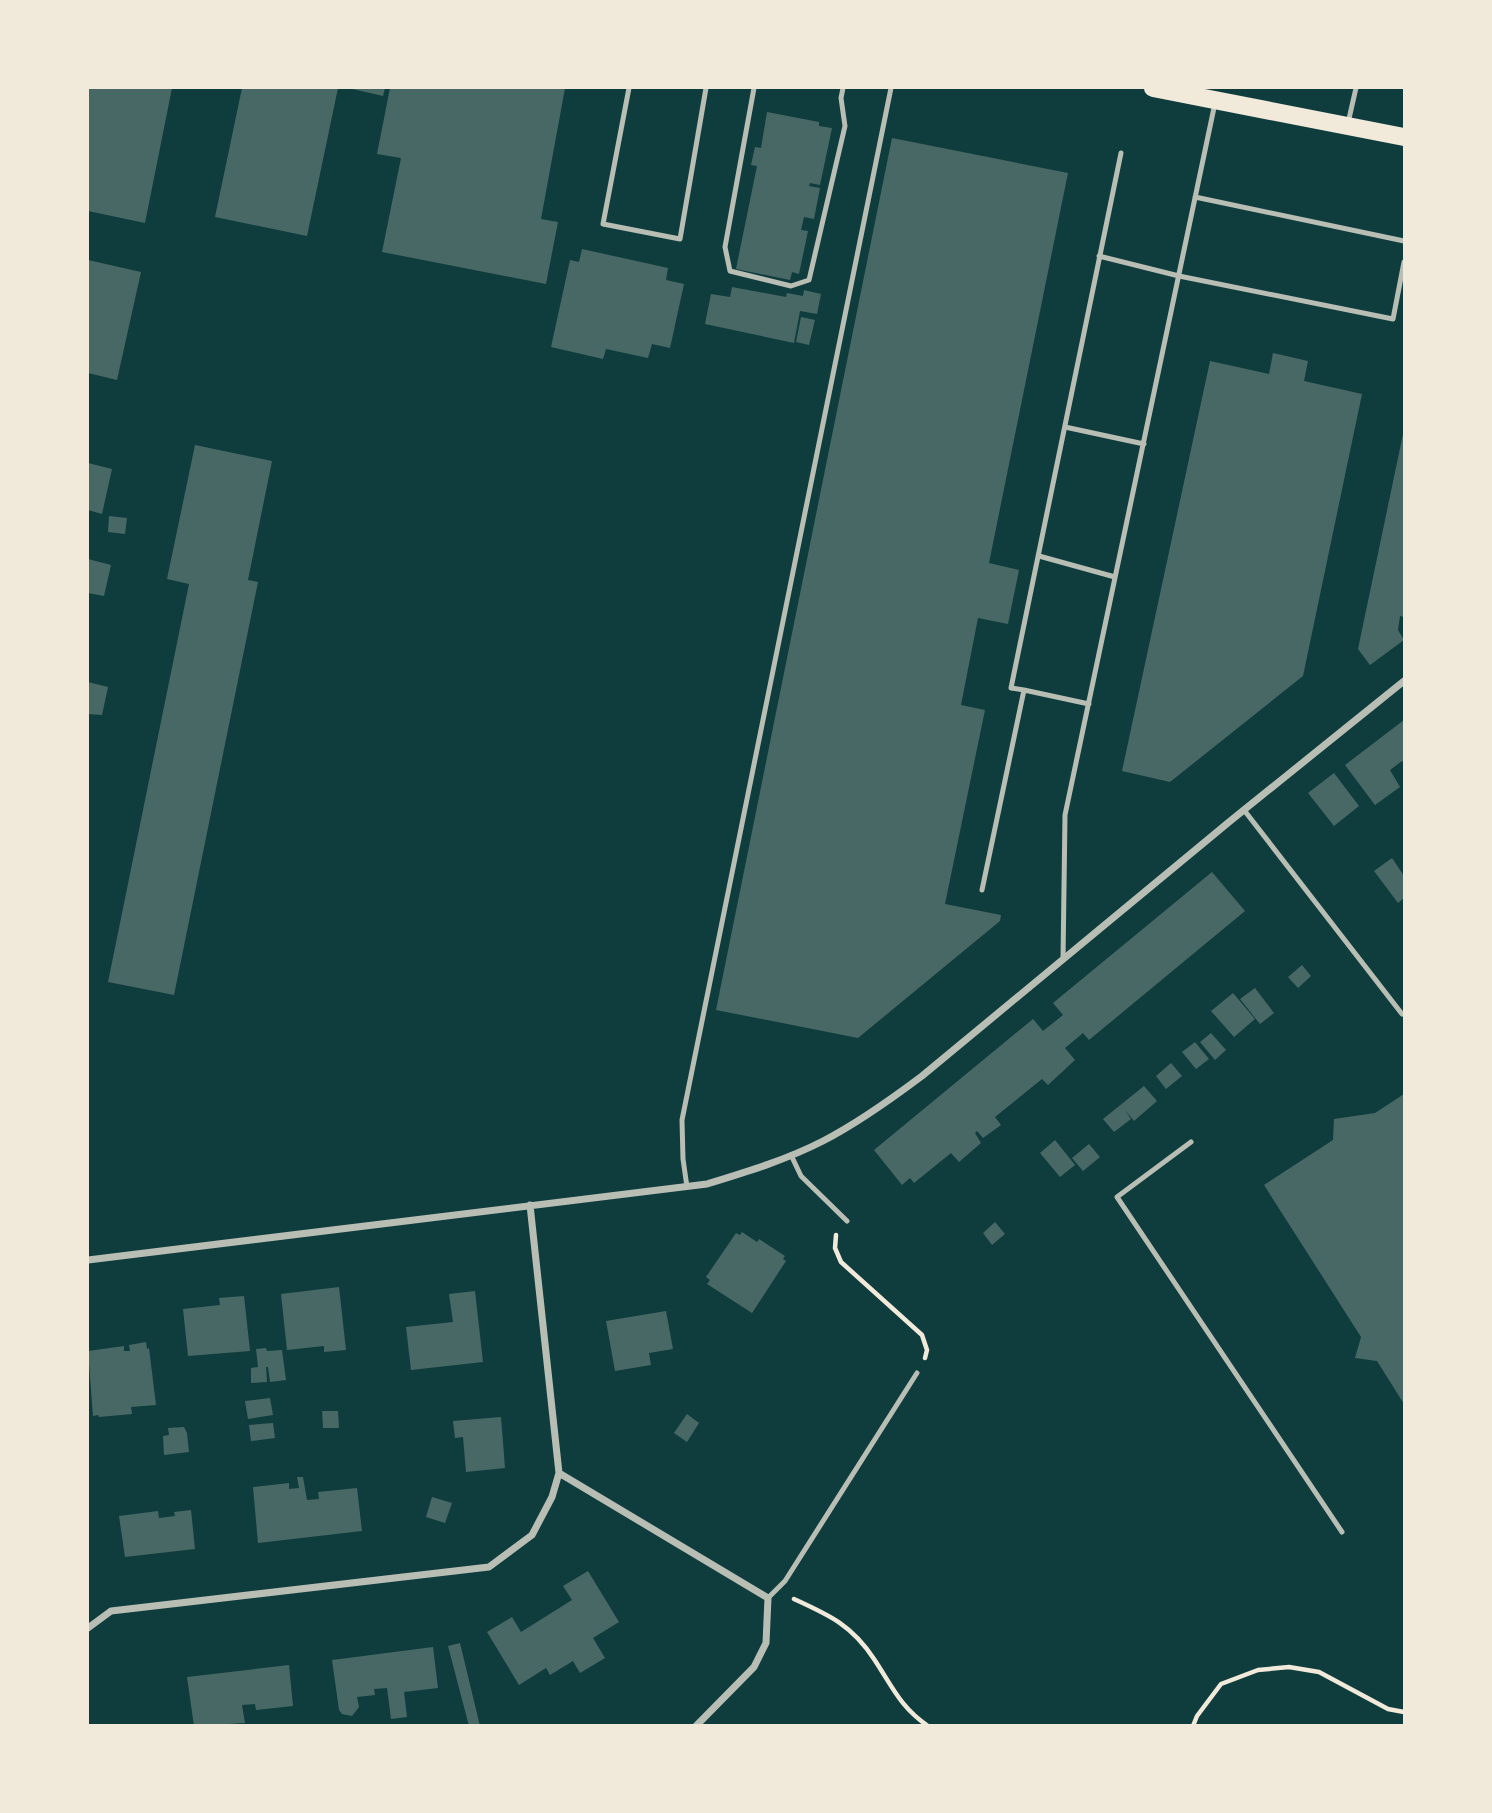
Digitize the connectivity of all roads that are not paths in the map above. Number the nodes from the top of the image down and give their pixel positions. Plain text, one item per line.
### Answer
1 (629, 88) edge
2 (706, 88) edge
3 (754, 88) edge
4 (843, 88) edge
5 (891, 88) edge
6 (1153, 88) edge
7 (1356, 88) edge
8 (1216, 100) junction
9 (1348, 126) junction
10 (1405, 137) edge
11 (1121, 153) dead end
12 (1195, 197) junction
13 (1405, 242) edge
14 (1099, 256) junction
15 (1405, 262) edge
16 (1179, 276) junction
17 (1065, 427) junction
18 (1144, 443) junction
19 (1039, 556) junction
20 (1115, 577) junction
21 (1405, 681) edge
22 (1024, 690) junction
23 (1089, 704) junction
24 (1244, 810) junction
25 (982, 890) dead end
26 (1063, 960) junction
27 (1402, 1014) dead end
28 (1191, 1142) dead end
29 (791, 1155) junction
30 (687, 1187) junction
31 (530, 1205) junction
32 (847, 1221) road end
33 (88, 1260) edge
34 (917, 1373) road end
35 (559, 1473) junction
36 (1342, 1531) dead end
37 (768, 1598) junction
38 (88, 1628) edge
39 (696, 1726) edge

1 - 2 lane
3 - 4 lane
5 - 30 lane
6 - 8 main road
7 - 9 lane
8 - 9 main road
8 - 12 lane
9 - 10 main road
11 - 14 lane
12 - 13 lane
12 - 16 lane
14 - 16 lane
14 - 17 lane
15 - 16 lane
16 - 18 lane
17 - 18 lane
17 - 19 lane
18 - 20 lane
19 - 20 lane
19 - 22 lane
20 - 23 lane
21 - 24 street
22 - 23 lane
22 - 25 lane
23 - 26 lane
24 - 26 street
24 - 27 lane
26 - 29 street
28 - 36 lane
29 - 30 street
29 - 32 lane
30 - 31 street
31 - 33 street
31 - 35 street
34 - 37 lane
35 - 37 street
35 - 38 street
37 - 39 street

